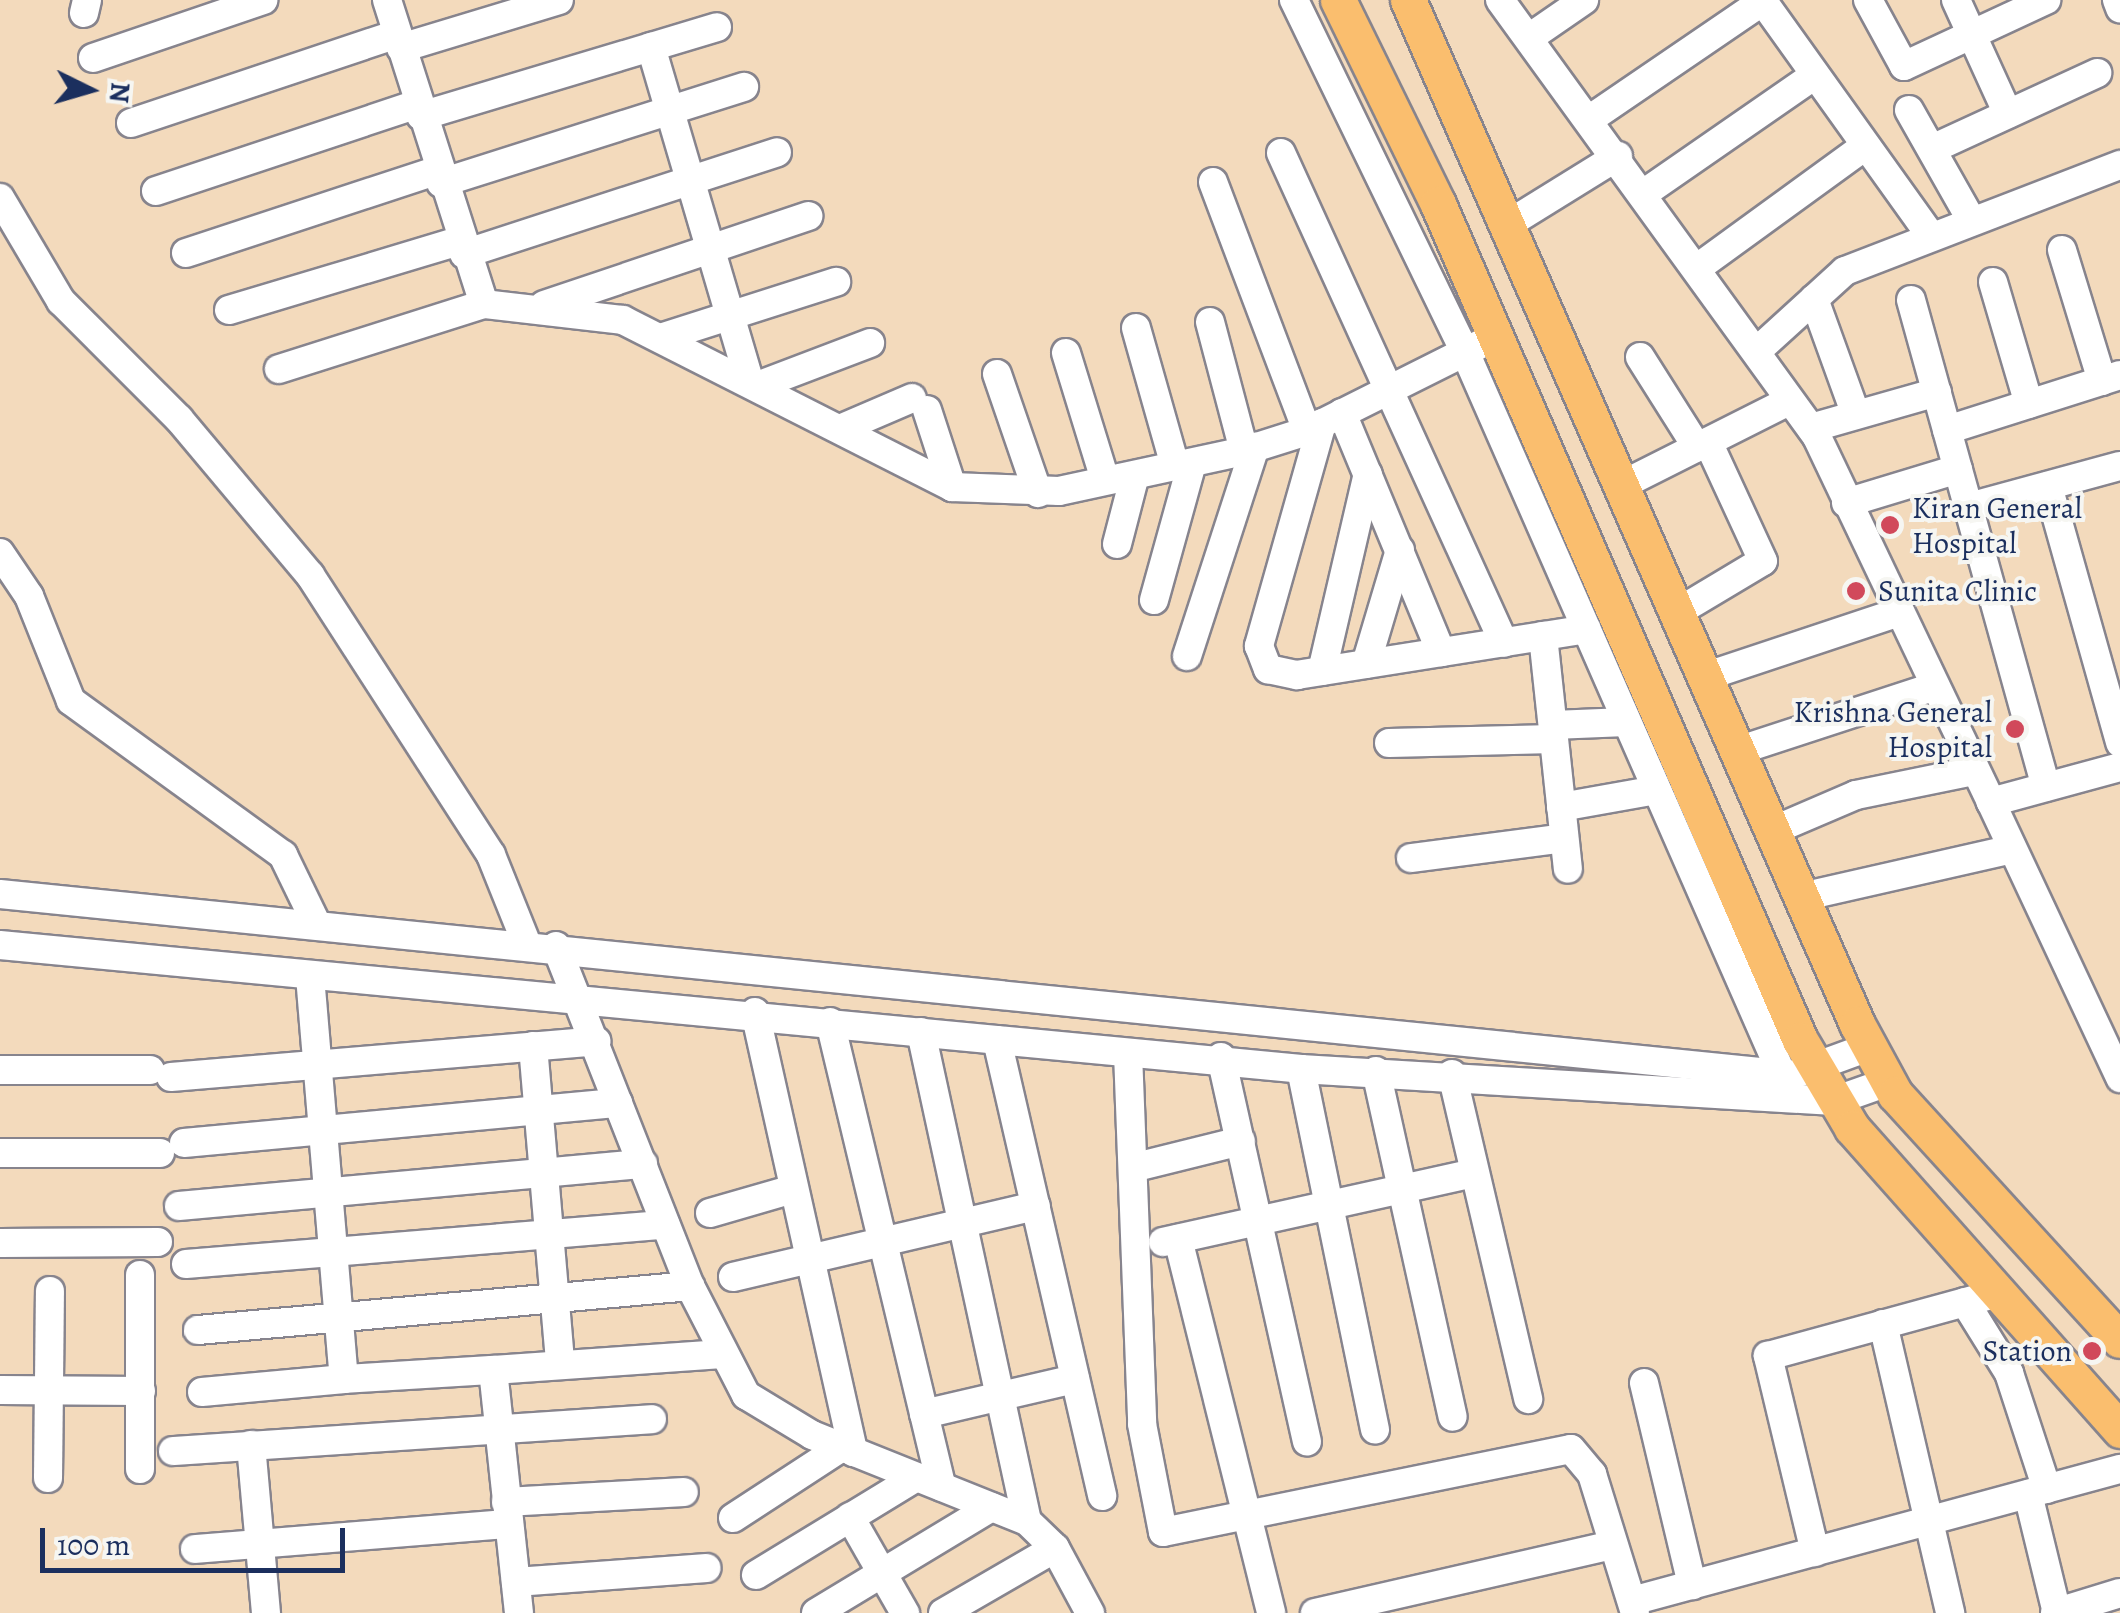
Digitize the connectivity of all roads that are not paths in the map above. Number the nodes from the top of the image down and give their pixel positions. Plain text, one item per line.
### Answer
1 (174, 0) edge
2 (264, 0) edge
3 (386, 0) edge
4 (559, 0) edge
5 (1294, 0) edge
6 (1338, 0) edge
7 (1408, 0) edge
8 (1500, 0) edge
9 (1584, 0) edge
10 (1868, 0) edge
11 (1956, 0) edge
12 (2046, 0) edge
13 (2117, 0) edge
14 (1762, 1) edge
15 (225, 6) edge
16 (2120, 8) edge
17 (717, 27) dead end
18 (179, 28) junction
19 (1972, 36) junction
20 (1529, 38) junction
21 (399, 41) junction
22 (651, 47) junction
23 (93, 58) dead end
24 (2097, 73) dead end
25 (1815, 75) junction
26 (744, 88) dead end
27 (420, 110) junction
28 (1910, 110) dead end
29 (671, 113) junction
30 (2008, 114) junction
31 (1590, 119) junction
32 (131, 123) dead end
33 (1864, 147) junction
34 (1932, 149) junction
35 (778, 152) dead end
36 (1281, 153) dead end
37 (1618, 156) junction
38 (2120, 165) edge
39 (440, 176) junction
40 (690, 180) junction
41 (1213, 182) dead end
42 (156, 191) dead end
43 (1643, 194) junction
44 (0, 198) edge
45 (808, 216) dead end
46 (1970, 218) junction
47 (1506, 226) junction
48 (1930, 235) junction
49 (710, 246) junction
50 (461, 248) junction
51 (2062, 250) dead end
52 (186, 253) dead end
53 (1700, 266) junction
54 (836, 282) dead end
55 (1992, 282) dead end
56 (1814, 300) junction
57 (1912, 300) dead end
58 (484, 304) junction
59 (229, 310) dead end
60 (526, 312) junction
61 (730, 316) junction
62 (1210, 322) dead end
63 (1136, 328) dead end
64 (660, 338) junction
65 (870, 344) dead end
66 (1479, 345) junction
67 (1756, 352) junction
68 (1066, 353) dead end
69 (1640, 357) dead end
70 (279, 369) dead end
71 (997, 374) dead end
72 (2111, 378) edge
73 (753, 383) junction
74 (1389, 390) junction
75 (1937, 392) junction
76 (1789, 401) junction
77 (2028, 404) junction
78 (1856, 415) junction
79 (1323, 423) junction
80 (842, 428) junction
81 (1811, 428) junction
82 (1947, 430) junction
83 (1703, 444) junction
84 (1249, 449) junction
85 (1183, 464) junction
86 (2120, 466) edge
87 (1958, 469) junction
88 (1368, 474) junction
89 (1136, 476) junction
90 (1106, 480) junction
91 (1620, 486) junction
92 (2048, 486) junction
93 (952, 488) junction
94 (1038, 493) junction
95 (1846, 503) junction
96 (1969, 507) junction
97 (1117, 544) dead end
98 (1400, 550) junction
99 (0, 553) edge
100 (1154, 600) dead end
101 (1676, 613) junction
102 (1896, 613) junction
103 (1586, 630) junction
104 (1543, 636) junction
105 (1504, 643) junction
106 (1441, 652) junction
107 (1187, 656) dead end
108 (1366, 664) junction
109 (1322, 671) junction
110 (1704, 677) junction
111 (1933, 687) junction
112 (1626, 722) junction
113 (1553, 732) junction
114 (1390, 743) dead end
115 (2120, 743) edge
116 (1736, 751) junction
117 (2120, 767) edge
118 (1974, 771) junction
119 (2046, 787) junction
120 (1656, 790) junction
121 (1991, 802) junction
122 (1561, 807) junction
123 (1772, 831) junction
124 (1564, 838) junction
125 (2012, 849) junction
126 (1411, 858) dead end
127 (1568, 869) dead end
128 (0, 894) edge
129 (1801, 897) junction
130 (316, 923) junction
131 (526, 942) junction
132 (0, 945) edge
133 (568, 947) junction
134 (310, 976) junction
135 (587, 1001) junction
136 (755, 1012) junction
137 (2107, 1016) edge
138 (830, 1022) junction
139 (921, 1032) junction
140 (997, 1040) junction
141 (596, 1041) junction
142 (533, 1046) junction
143 (1869, 1047) junction
144 (1128, 1054) junction
145 (1221, 1057) junction
146 (317, 1064) junction
147 (1301, 1069) junction
148 (0, 1070) edge
149 (1376, 1071) junction
150 (1452, 1074) junction
151 (1779, 1074) junction
152 (2120, 1078) edge
153 (1888, 1082) junction
154 (1826, 1086) junction
155 (1797, 1100) junction
156 (618, 1103) junction
157 (538, 1110) junction
158 (324, 1131) junction
159 (1241, 1141) junction
160 (0, 1153) edge
161 (643, 1164) junction
162 (1136, 1168) junction
163 (544, 1173) junction
164 (1474, 1173) junction
165 (794, 1189) junction
166 (1400, 1190) junction
167 (329, 1192) junction
168 (179, 1206) dead end
169 (1036, 1206) junction
170 (1326, 1206) junction
171 (710, 1213) dead end
172 (1258, 1221) junction
173 (958, 1225) junction
174 (666, 1226) junction
175 (549, 1236) junction
176 (1178, 1239) junction
177 (158, 1242) dead end
178 (884, 1242) junction
179 (0, 1243) edge
180 (1140, 1247) junction
181 (335, 1250) junction
182 (809, 1260) junction
183 (186, 1264) dead end
184 (140, 1274) dead end
185 (733, 1277) dead end
186 (690, 1286) junction
187 (50, 1291) dead end
188 (1982, 1298) junction
189 (554, 1300) junction
190 (339, 1316) junction
191 (1883, 1324) junction
192 (198, 1330) dead end
193 (2120, 1340) edge
194 (722, 1354) junction
195 (560, 1363) junction
196 (493, 1370) junction
197 (1076, 1379) junction
198 (344, 1380) junction
199 (1644, 1383) dead end
200 (0, 1390) edge
201 (48, 1391) junction
202 (140, 1392) junction
203 (202, 1392) dead end
204 (998, 1396) junction
205 (1528, 1398) dead end
206 (924, 1414) junction
207 (1453, 1417) dead end
208 (652, 1418) dead end
209 (497, 1426) junction
210 (1375, 1429) dead end
211 (2120, 1430) edge
212 (1307, 1442) dead end
213 (251, 1445) junction
214 (847, 1450) junction
215 (173, 1451) dead end
216 (140, 1468) dead end
217 (2120, 1469) edge
218 (48, 1478) dead end
219 (928, 1483) junction
220 (2038, 1491) junction
221 (684, 1492) dead end
222 (1102, 1496) dead end
223 (992, 1507) junction
224 (507, 1513) junction
225 (850, 1517) junction
226 (1246, 1517) junction
227 (733, 1518) dead end
228 (1027, 1520) junction
229 (1929, 1521) junction
230 (261, 1544) junction
231 (1612, 1545) junction
232 (1056, 1548) junction
233 (195, 1549) dead end
234 (1815, 1552) junction
235 (706, 1568) dead end
236 (882, 1573) junction
237 (756, 1575) dead end
238 (516, 1582) junction
239 (1436, 1585) junction
240 (1692, 1585) junction
241 (2120, 1594) edge
242 (1634, 1607) edge
243 (1081, 1610) edge
244 (1328, 1612) edge
245 (266, 1613) edge
246 (519, 1613) edge
247 (816, 1613) edge
248 (905, 1613) edge
249 (943, 1613) edge
250 (1271, 1613) edge
251 (1443, 1613) edge
252 (1950, 1613) edge
253 (2056, 1613) edge

1 - 18 street
2 - 15 street
3 - 21 street
4 - 21 street
5 - 66 street
6 - 66 main road
7 - 47 main road
8 - 20 street
9 - 20 street
10 - 19 street
11 - 19 street
12 - 19 street
13 - 16 street
14 - 25 street
14 - 31 street
15 - 18 street
17 - 22 street
18 - 23 street
19 - 30 street
20 - 31 street
21 - 27 street
21 - 32 street
22 - 27 street
22 - 29 street
24 - 30 street
25 - 33 street
25 - 43 street
26 - 29 street
27 - 39 street
27 - 42 street
28 - 34 street
29 - 39 street
29 - 40 street
30 - 34 street
31 - 37 street
33 - 48 street
33 - 53 street
34 - 46 street
35 - 40 street
36 - 74 street
37 - 43 street
37 - 47 street
38 - 46 street
39 - 50 street
39 - 52 street
40 - 49 street
40 - 50 street
41 - 79 street
43 - 53 street
44 - 131 street
45 - 49 street
46 - 48 street
47 - 91 main road
48 - 56 street
49 - 60 street
49 - 61 street
50 - 58 street
50 - 59 street
51 - 72 street
53 - 67 street
54 - 61 street
55 - 77 street
56 - 67 street
56 - 78 street
57 - 75 street
58 - 60 street
58 - 70 street
60 - 64 street
61 - 64 street
61 - 73 street
62 - 84 street
63 - 85 street
64 - 73 street
65 - 73 street
66 - 74 street
66 - 103 street
66 - 154 main road
67 - 76 street
68 - 90 street
69 - 83 street
71 - 94 street
72 - 77 street
73 - 80 street
74 - 79 street
74 - 105 street
75 - 78 street
75 - 82 street
76 - 81 street
76 - 83 street
77 - 82 street
78 - 81 street
79 - 84 street
79 - 88 street
79 - 109 street
80 - 93 street
80 - 93 street
81 - 95 street
82 - 87 street
83 - 91 street
83 - 101 street
84 - 85 street
84 - 107 street
85 - 89 street
85 - 100 street
86 - 92 street
87 - 95 street
87 - 96 street
88 - 98 street
88 - 109 street
89 - 90 street
89 - 97 street
90 - 94 street
91 - 101 main road
92 - 96 street
92 - 115 street
93 - 94 street
95 - 102 street
96 - 119 street
98 - 106 street
98 - 108 street
99 - 130 street
101 - 110 main road
102 - 110 street
102 - 111 street
103 - 104 street
103 - 112 street
104 - 105 street
104 - 113 street
105 - 106 street
106 - 108 street
108 - 109 street
110 - 116 main road
111 - 116 street
111 - 118 street
112 - 113 street
112 - 120 street
113 - 114 street
113 - 122 street
116 - 123 main road
117 - 119 street
118 - 121 street
118 - 123 street
119 - 121 street
120 - 122 street
120 - 151 street
121 - 125 street
122 - 124 street
123 - 129 main road
124 - 126 street
124 - 127 street
125 - 129 street
125 - 137 street
128 - 130 street
129 - 143 main road
130 - 131 street
131 - 133 street
132 - 134 street
133 - 135 street
133 - 151 street
134 - 135 street
134 - 146 street
135 - 136 street
135 - 141 street
136 - 138 street
136 - 165 street
137 - 152 street
138 - 139 street
138 - 178 street
139 - 140 street
139 - 173 street
140 - 144 street
140 - 169 street
141 - 142 street
141 - 156 street
142 - 146 street
142 - 157 street
143 - 153 main road
143 - 154 street
144 - 145 street
144 - 162 street
145 - 147 street
145 - 159 street
146 - 148 street
146 - 158 street
147 - 149 street
147 - 170 street
149 - 150 street
149 - 166 street
150 - 155 street
150 - 164 street
151 - 154 street
151 - 155 street
153 - 154 street
153 - 193 main road
154 - 155 street
154 - 188 main road
156 - 157 street
156 - 161 street
157 - 158 street
157 - 163 street
158 - 160 street
158 - 167 street
159 - 162 street
159 - 172 street
161 - 163 street
161 - 174 street
162 - 180 street
163 - 167 street
163 - 175 street
164 - 166 street
164 - 205 street
165 - 171 street
165 - 182 street
166 - 170 street
166 - 207 street
167 - 168 street
167 - 181 street
169 - 173 street
169 - 197 street
170 - 172 street
170 - 210 street
172 - 176 street
172 - 212 street
173 - 178 street
173 - 204 street
174 - 175 street
174 - 186 street
175 - 181 street
175 - 189 street
176 - 180 street
176 - 226 street
177 - 179 street
178 - 182 street
178 - 206 street
180 - 226 street
181 - 183 street
181 - 190 street
182 - 185 street
182 - 214 street
184 - 202 street
186 - 189 street
186 - 194 street
187 - 201 street
188 - 191 street
188 - 211 main road
188 - 220 street
189 - 190 street
189 - 195 street
190 - 192 street
190 - 198 street
191 - 229 street
191 - 234 street
194 - 195 street
194 - 214 street
195 - 196 street
196 - 198 street
196 - 209 street
197 - 204 street
197 - 222 street
198 - 203 street
199 - 240 street
200 - 201 street
201 - 202 street
201 - 218 street
202 - 216 street
204 - 206 street
204 - 228 street
206 - 219 street
208 - 209 street
209 - 213 street
209 - 224 street
213 - 215 street
213 - 230 street
214 - 219 street
214 - 227 street
217 - 220 street
219 - 223 street
219 - 225 street
220 - 229 street
220 - 253 street
221 - 224 street
223 - 228 street
223 - 236 street
224 - 230 street
224 - 238 street
225 - 236 street
225 - 237 street
226 - 231 street
226 - 250 street
228 - 232 street
229 - 234 street
229 - 252 street
230 - 233 street
230 - 245 street
231 - 239 street
231 - 242 street
232 - 243 street
232 - 249 street
234 - 240 street
235 - 238 street
236 - 247 street
236 - 248 street
238 - 246 street
239 - 244 street
239 - 251 street
240 - 242 street
241 - 253 street

